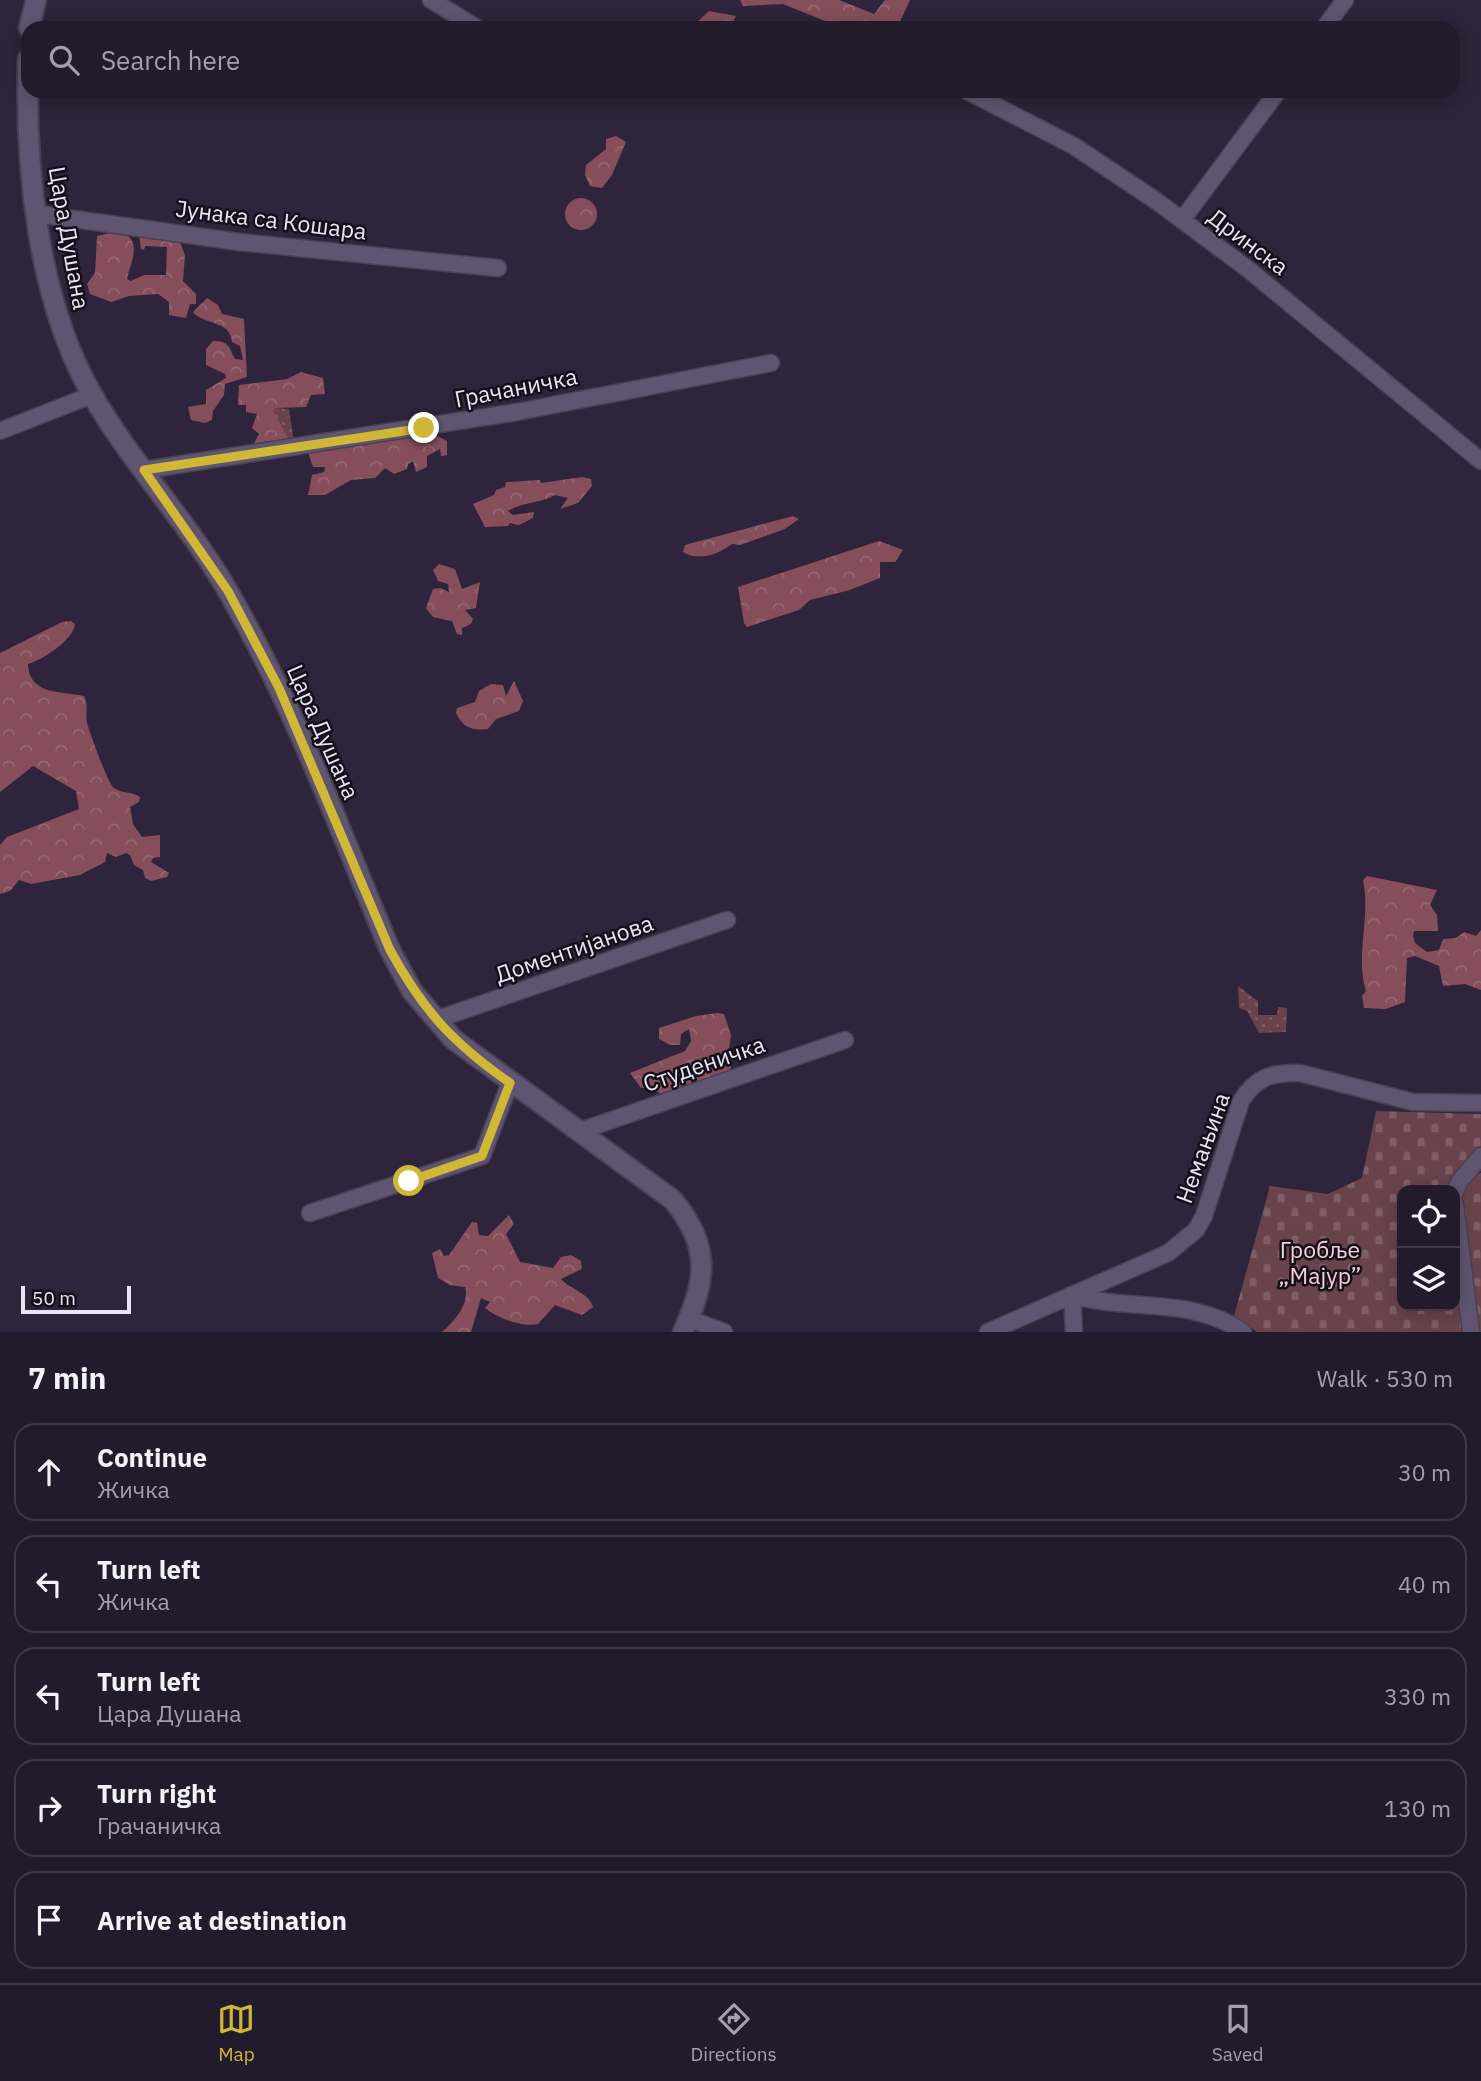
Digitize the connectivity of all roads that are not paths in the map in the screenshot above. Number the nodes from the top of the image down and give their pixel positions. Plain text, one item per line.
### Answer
1 (36, 0) edge
2 (431, 0) edge
3 (1345, 0) edge
4 (31, 21) edge
5 (466, 21) edge
6 (1329, 21) edge
7 (28, 98) edge
8 (981, 98) edge
9 (1273, 98) edge
10 (38, 214) junction
11 (1182, 220) junction
12 (498, 268) dead end
13 (771, 363) dead end
14 (92, 396) junction
15 (0, 431) edge
16 (1481, 461) edge
17 (144, 470) junction
18 (727, 920) dead end
19 (435, 1020) junction
20 (845, 1040) dead end
21 (510, 1083) junction
22 (1481, 1103) edge
23 (577, 1132) junction
24 (1481, 1156) edge
25 (1458, 1185) edge
26 (310, 1213) dead end
27 (1460, 1244) edge
28 (1072, 1295) junction
29 (686, 1325) edge
30 (724, 1332) edge
31 (988, 1332) edge
32 (1074, 1332) edge
33 (1243, 1332) edge
34 (1471, 1332) edge

1 - 4 street
2 - 5 street
3 - 6 street
7 - 10 street, Цара Душана
8 - 11 street, Дринска
9 - 11 street
10 - 12 street, Јунака са Кошара
10 - 14 street, Цара Душана
11 - 16 street, Дринска
13 - 17 street, Грачаничка
14 - 15 street
14 - 17 street, Цара Душана
17 - 19 street, Цара Душана
18 - 19 street, Доментијанова
19 - 21 street, Цара Душана
20 - 23 street, Студеничка
21 - 23 street, Цара Душана
21 - 26 street
22 - 28 street, Немањина
23 - 29 street, Цара Душана
24 - 25 street
27 - 34 street
28 - 31 street, Немањина
28 - 32 street
28 - 33 street
29 - 30 street

